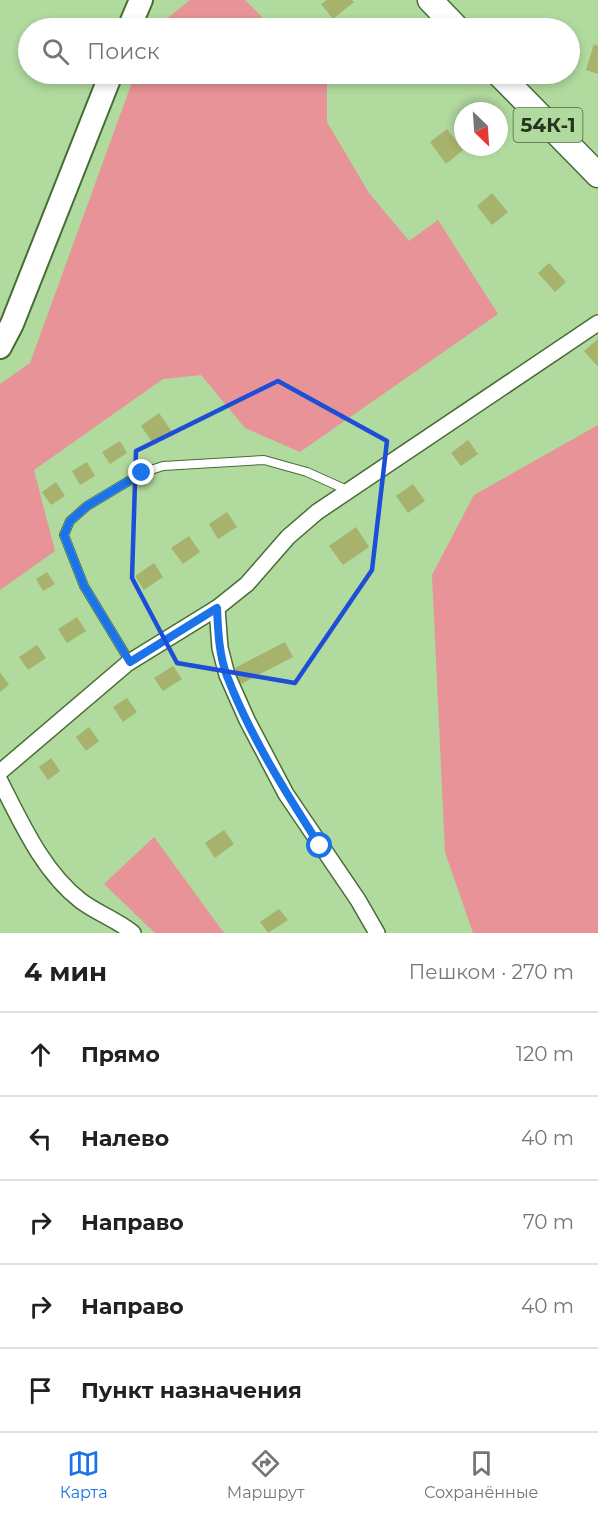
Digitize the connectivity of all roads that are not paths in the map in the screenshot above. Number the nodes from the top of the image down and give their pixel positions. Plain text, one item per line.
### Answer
1 (141, 0) edge
2 (430, 0) edge
3 (133, 18) edge
4 (447, 18) edge
5 (107, 84) edge
6 (509, 84) edge
7 (598, 175) edge
8 (598, 323) edge
9 (0, 347) edge
10 (348, 491) junction
11 (217, 608) junction
12 (130, 662) junction
13 (0, 772) edge
14 (0, 781) edge
15 (132, 933) edge
16 (377, 933) edge

1 - 3 main road
2 - 4 main road
5 - 9 main road
6 - 7 main road, 54К-1
8 - 10 street
10 - 11 street
10 - 12 lane
11 - 12 street
11 - 16 street
12 - 13 street
14 - 15 street

